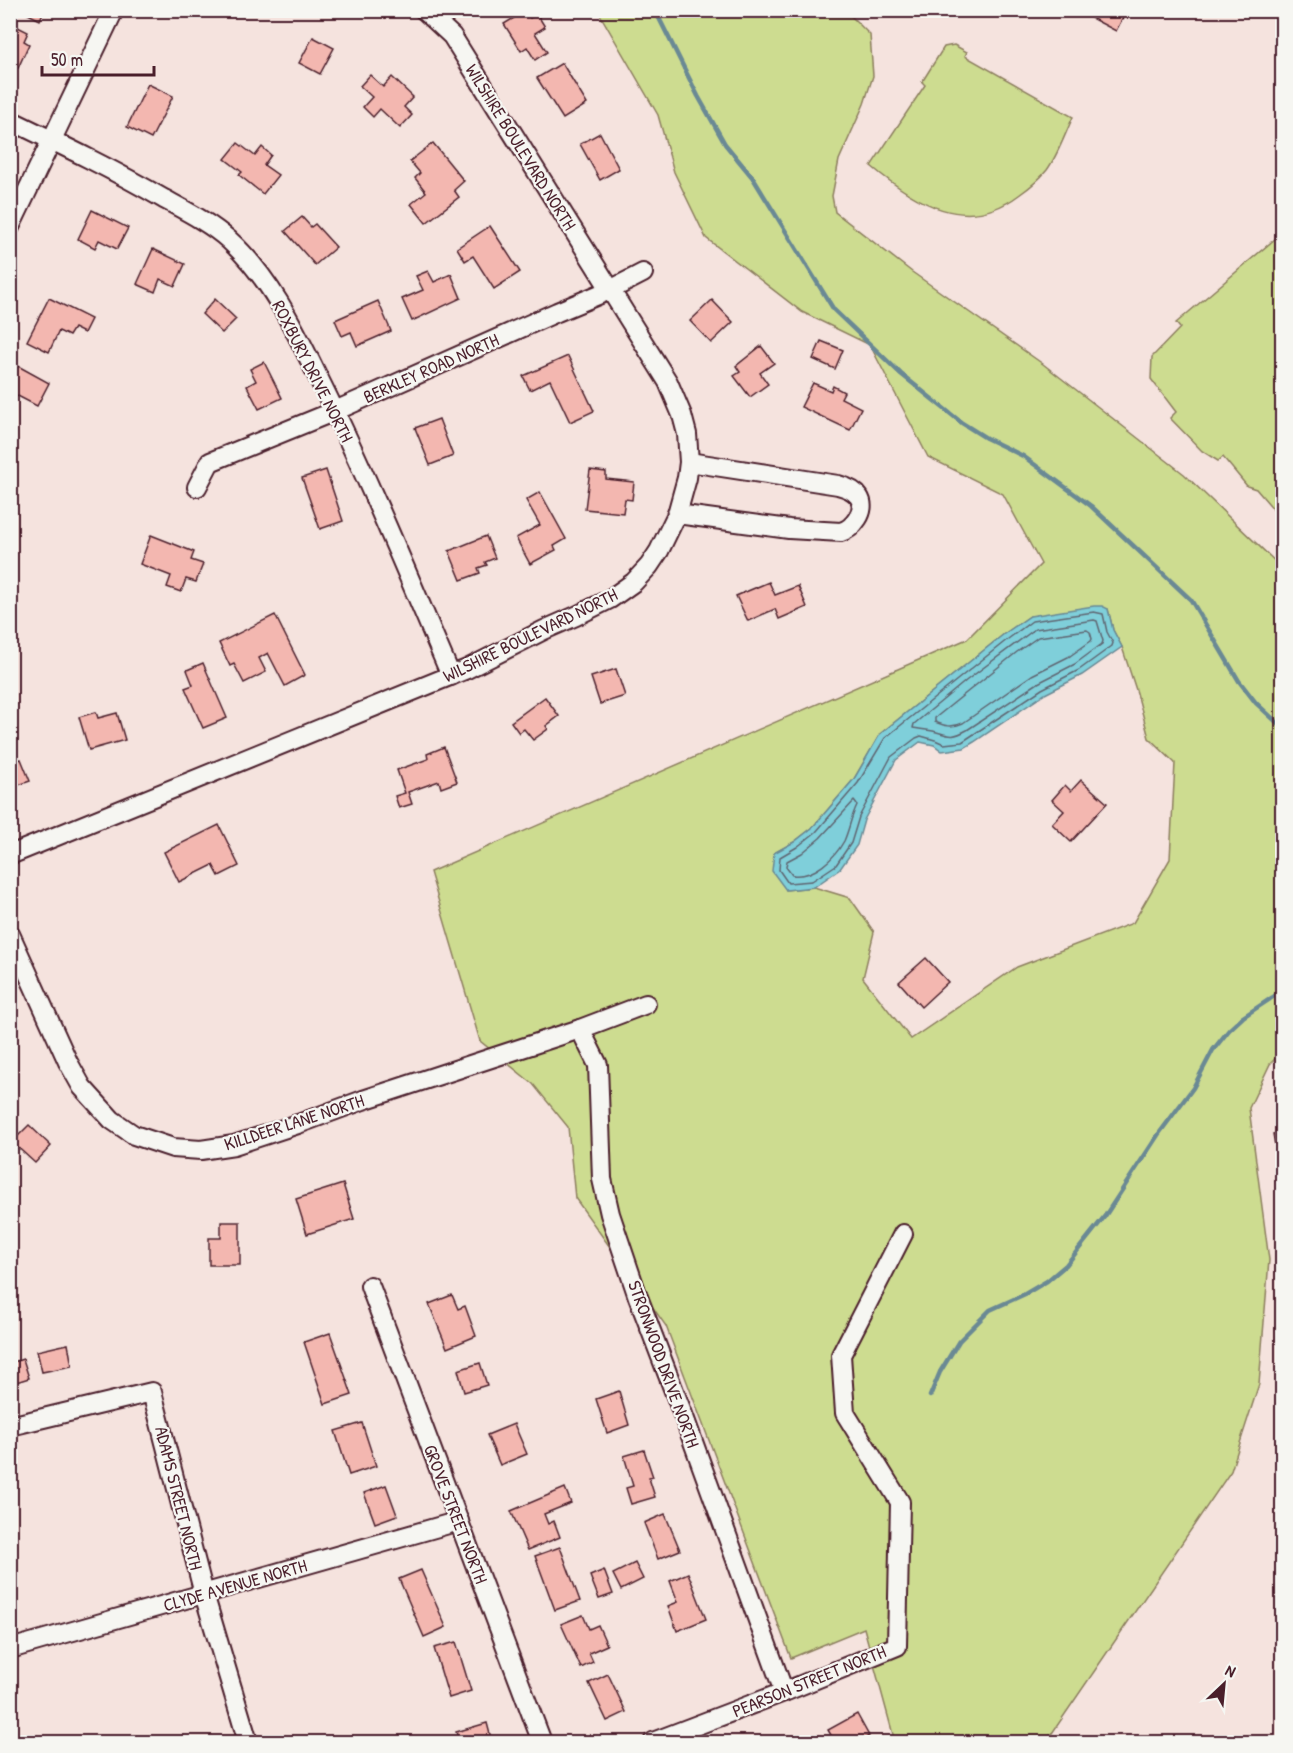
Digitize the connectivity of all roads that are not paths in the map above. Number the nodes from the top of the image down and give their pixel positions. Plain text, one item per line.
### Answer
1 (114, 10) edge
2 (424, 10) edge
3 (10, 120) edge
4 (52, 140) junction
5 (10, 227) edge
6 (643, 273) dead end
7 (610, 290) junction
8 (334, 411) junction
9 (689, 462) junction
10 (197, 487) dead end
11 (677, 514) junction
12 (451, 676) junction
13 (10, 855) edge
14 (10, 934) edge
15 (646, 1004) dead end
16 (580, 1029) junction
17 (903, 1234) dead end
18 (370, 1286) dead end
19 (10, 1426) edge
20 (459, 1521) junction
21 (204, 1594) junction
22 (10, 1649) edge
23 (784, 1692) junction
24 (248, 1743) edge
25 (542, 1743) edge
26 (653, 1743) edge

1 - 4 street
2 - 7 street, WILSHIRE BOULEVARD NORTH
3 - 4 street, ROXBURY DRIVE NORTH
4 - 5 street
4 - 8 street, ROXBURY DRIVE NORTH
6 - 7 street, BERKLEY ROAD NORTH
7 - 8 street, BERKLEY ROAD NORTH
7 - 9 street, WILSHIRE BOULEVARD NORTH
8 - 10 street, BERKLEY ROAD NORTH
8 - 12 street, ROXBURY DRIVE NORTH
9 - 11 street, WILSHIRE BOULEVARD NORTH
9 - 11 street
11 - 12 street, WILSHIRE BOULEVARD NORTH
12 - 13 street, WILSHIRE BOULEVARD NORTH
14 - 16 street, KILLDEER LANE NORTH
15 - 16 street, KILLDEER LANE NORTH
16 - 23 street, STRONWOOD DRIVE NORTH
17 - 23 street, PEARSON STREET NORTH
18 - 20 street, GROVE STREET NORTH
19 - 21 street, ADAMS STREET NORTH
20 - 21 street, CLYDE AVENUE NORTH
20 - 25 street, GROVE STREET NORTH
21 - 22 street, CLYDE AVENUE NORTH
21 - 24 street, ADAMS STREET NORTH
23 - 26 street, PEARSON STREET NORTH

